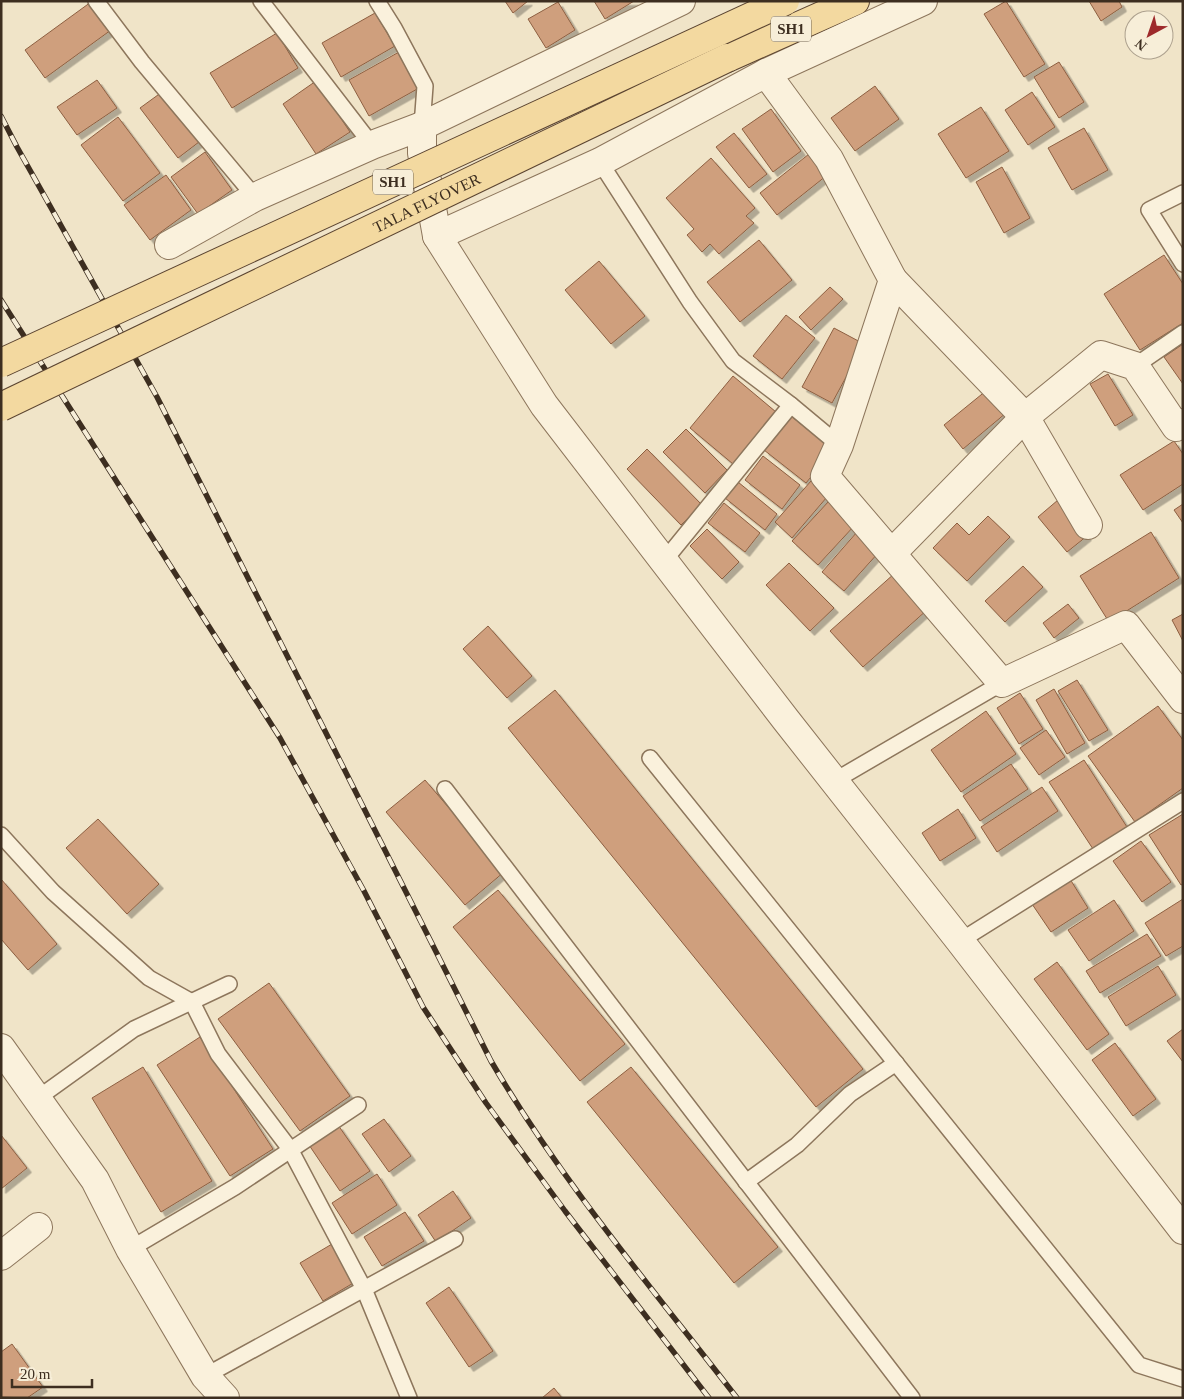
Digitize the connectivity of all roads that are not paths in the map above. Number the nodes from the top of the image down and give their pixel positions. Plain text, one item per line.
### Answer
1 (96, 1) edge
2 (260, 1) edge
3 (377, 1) edge
4 (681, 1) edge
5 (785, 1) edge
6 (855, 1) edge
7 (923, 1) edge
8 (766, 73) junction
9 (422, 126) junction
10 (372, 145) junction
11 (600, 162) junction
12 (1183, 193) edge
13 (256, 197) junction
14 (437, 236) junction
15 (169, 245) dead end
16 (1183, 264) edge
17 (893, 280) junction
18 (1183, 332) edge
19 (1, 363) edge
20 (1135, 366) junction
21 (791, 405) junction
22 (1, 407) edge
23 (1025, 417) junction
24 (1183, 423) edge
25 (839, 445) junction
26 (1088, 525) dead end
27 (892, 553) junction
28 (664, 561) junction
29 (1002, 683) junction
30 (1183, 698) edge
31 (650, 758) dead end
32 (834, 781) junction
33 (445, 789) dead end
34 (1183, 801) edge
35 (1, 835) edge
36 (960, 941) junction
37 (229, 984) dead end
38 (192, 1002) junction
39 (5, 1060) edge
40 (896, 1063) junction
41 (38, 1098) junction
42 (358, 1105) dead end
43 (290, 1149) junction
44 (746, 1182) junction
45 (38, 1227) dead end
46 (1183, 1230) edge
47 (455, 1239) dead end
48 (130, 1249) junction
49 (1, 1256) edge
50 (364, 1289) junction
51 (205, 1376) junction
52 (1183, 1379) edge
53 (225, 1398) edge
54 (410, 1398) edge
55 (912, 1398) edge

1 - 13 lane
2 - 10 lane
3 - 9 lane
4 - 9 street
5 - 19 main road, TALA FLYOVER / SH1, bridge
6 - 22 main road, TALA FLYOVER / SH1, bridge
7 - 8 street
8 - 11 street
8 - 17 street
9 - 10 street
9 - 14 street
10 - 13 street
11 - 14 street
11 - 21 lane
12 - 16 lane
13 - 15 street
14 - 28 street
17 - 23 street
17 - 25 street
18 - 20 lane
20 - 23 street
20 - 24 street
21 - 25 lane
21 - 28 lane
23 - 26 street
23 - 27 street
25 - 27 street
27 - 29 street
28 - 32 street
29 - 30 street
29 - 32 lane
31 - 40 lane
32 - 36 street
33 - 44 lane
34 - 36 lane
35 - 38 lane
36 - 46 street
37 - 38 lane
38 - 41 lane
38 - 43 lane
39 - 41 street
40 - 44 lane
40 - 52 lane
41 - 48 street
42 - 43 lane
43 - 48 lane
43 - 50 lane
44 - 55 lane
45 - 49 street
47 - 50 lane
48 - 51 street
50 - 51 lane
50 - 54 lane
51 - 53 street

